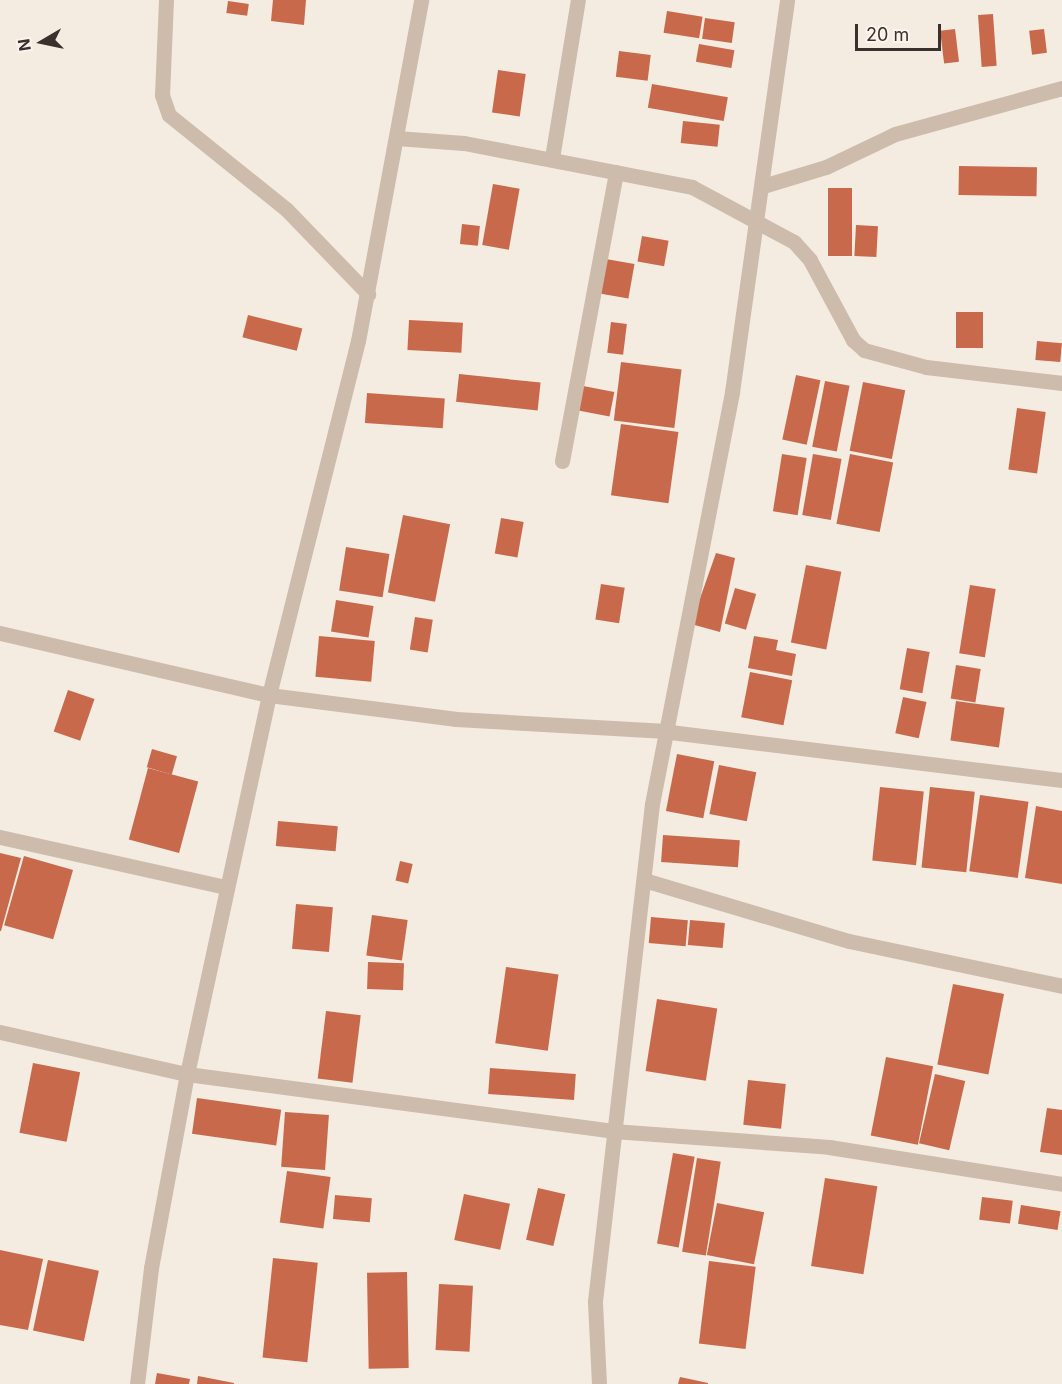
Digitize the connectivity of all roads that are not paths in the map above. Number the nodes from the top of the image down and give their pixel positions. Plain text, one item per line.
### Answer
1 (166, 0) edge
2 (421, 0) edge
3 (578, 0) edge
4 (787, 0) edge
5 (1062, 88) edge
6 (396, 138) junction
7 (552, 158) junction
8 (616, 172) junction
9 (763, 186) junction
10 (758, 220) junction
11 (368, 294) junction
12 (1062, 383) edge
13 (562, 461) dead end
14 (0, 633) edge
15 (269, 695) junction
16 (662, 731) junction
17 (1062, 780) edge
18 (0, 837) edge
19 (644, 880) junction
20 (226, 887) junction
21 (1062, 986) edge
22 (0, 1032) edge
23 (187, 1074) junction
24 (613, 1131) junction
25 (1062, 1184) edge
26 (137, 1384) edge
27 (598, 1384) edge

1 - 11 street
2 - 6 street
3 - 7 street
4 - 9 street
5 - 9 street
6 - 7 street
6 - 11 street
7 - 8 street
8 - 10 street
8 - 13 street
9 - 10 street
10 - 12 street
10 - 16 street
11 - 15 street
14 - 15 street
15 - 16 street
15 - 20 street
16 - 17 street
16 - 19 street
18 - 20 street
19 - 21 street
19 - 24 street
20 - 23 street
22 - 23 street
23 - 24 street
23 - 26 street
24 - 25 street
24 - 27 street

